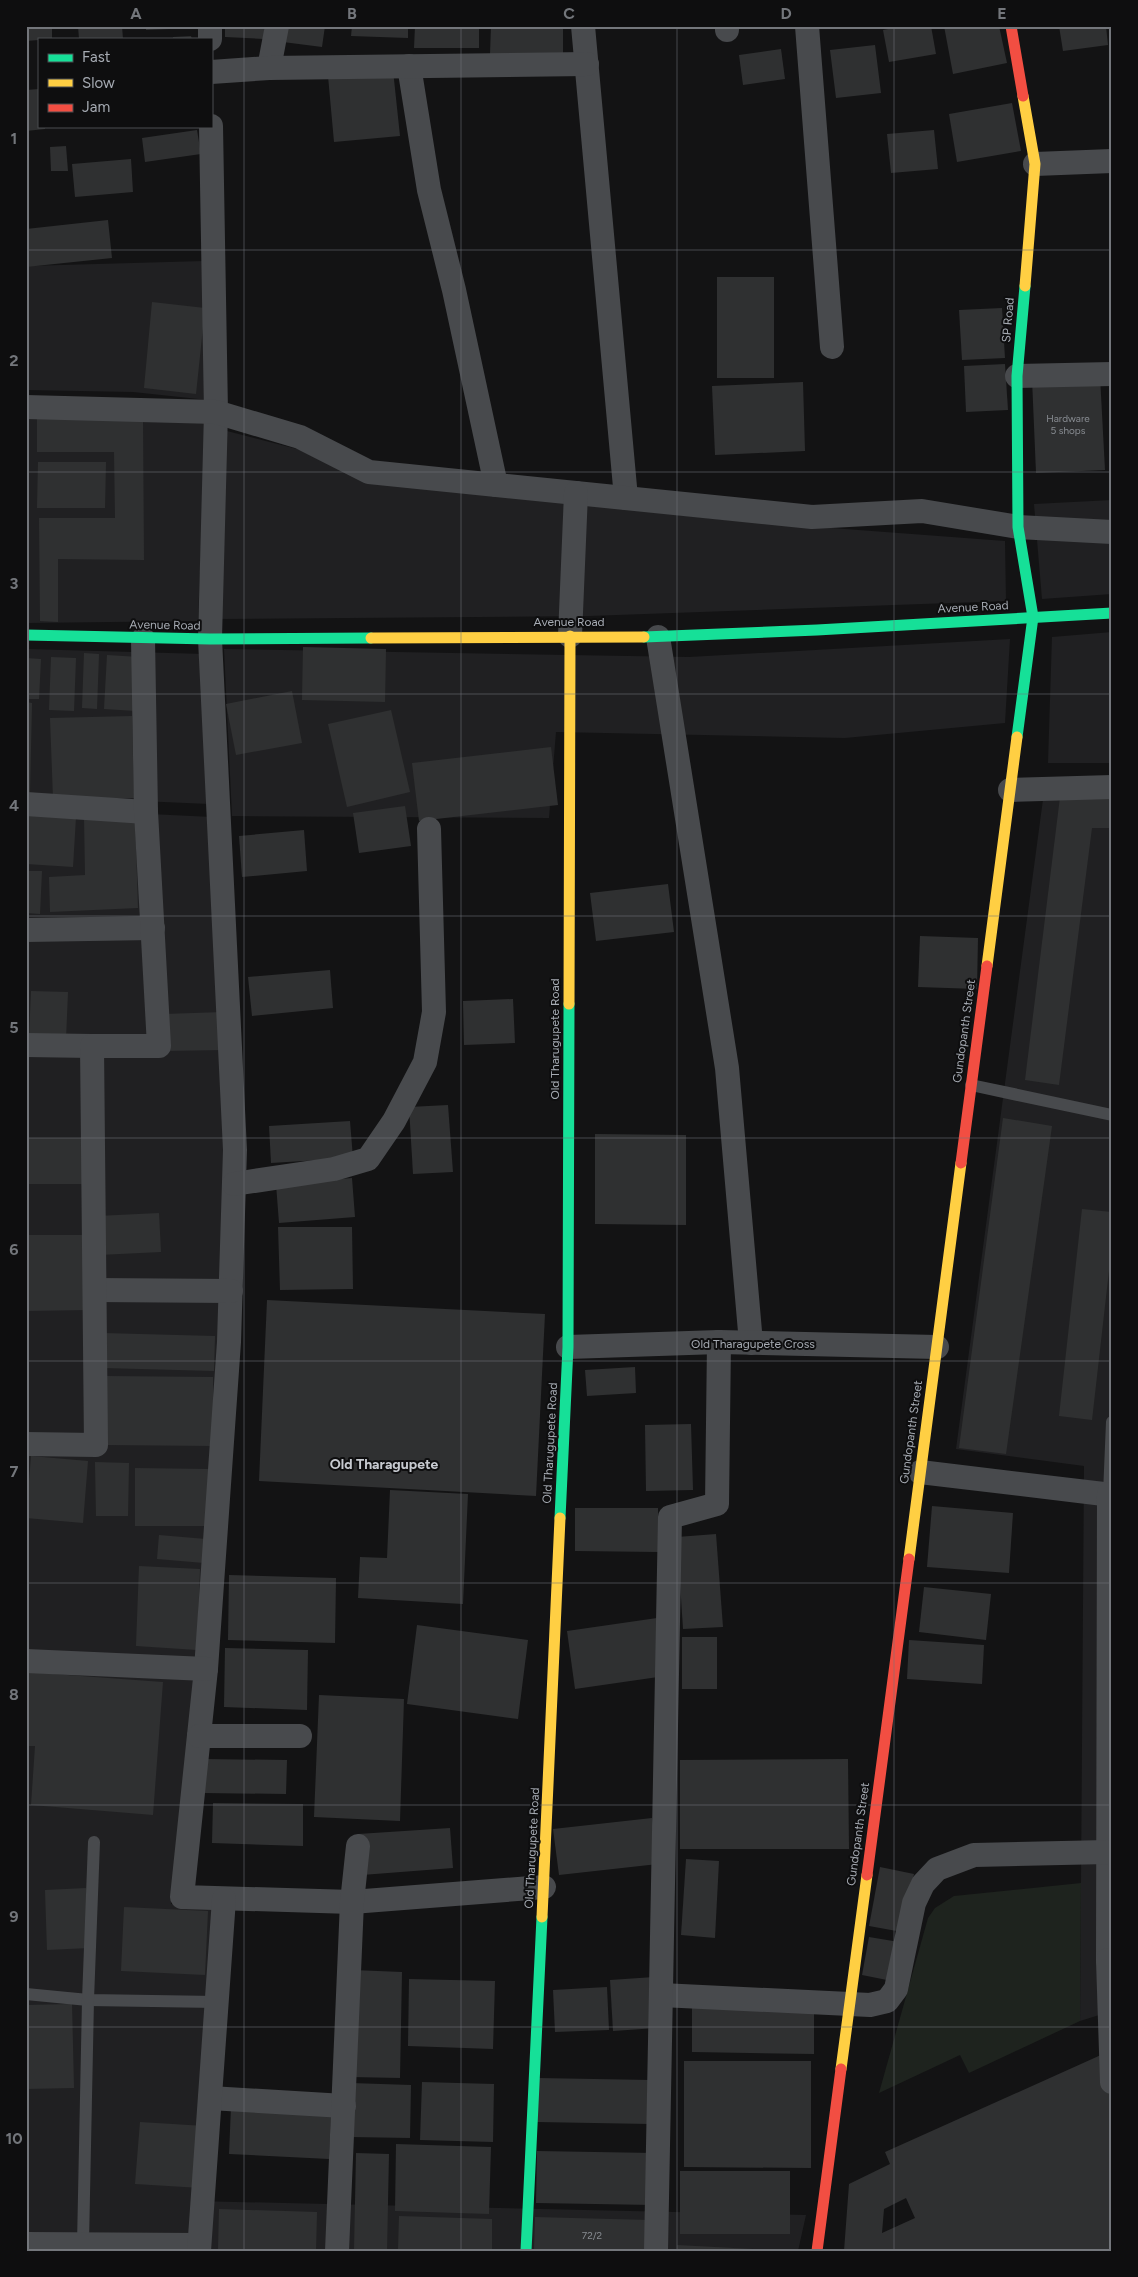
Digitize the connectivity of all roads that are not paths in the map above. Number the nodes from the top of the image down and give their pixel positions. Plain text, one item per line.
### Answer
1 (277, 26) edge
2 (583, 26) edge
3 (807, 26) edge
4 (1011, 26) edge
5 (587, 64) junction
6 (409, 66) junction
7 (269, 68) junction
8 (212, 72) edge
9 (211, 128) edge
10 (1112, 162) edge
11 (1034, 164) junction
12 (832, 347) dead end
13 (1112, 374) edge
14 (1016, 376) junction
15 (26, 407) edge
16 (216, 412) junction
17 (496, 485) junction
18 (576, 493) junction
19 (626, 498) junction
20 (1018, 527) junction
21 (1112, 532) edge
22 (1112, 613) edge
23 (1033, 617) junction
24 (26, 635) edge
25 (570, 636) junction
26 (658, 637) junction
27 (143, 638) junction
28 (210, 639) junction
29 (1112, 787) edge
30 (1010, 790) junction
31 (26, 804) edge
32 (146, 812) junction
33 (429, 829) dead end
34 (153, 928) junction
35 (26, 930) edge
36 (26, 1045) edge
37 (92, 1046) junction
38 (971, 1084) junction
39 (1112, 1115) edge
40 (234, 1184) junction
41 (95, 1290) junction
42 (231, 1291) junction
43 (719, 1342) junction
44 (751, 1343) junction
45 (568, 1347) junction
46 (937, 1347) junction
47 (1112, 1422) edge
48 (26, 1444) edge
49 (920, 1472) junction
50 (1110, 1495) edge
51 (26, 1661) edge
52 (206, 1669) junction
53 (199, 1736) junction
54 (300, 1736) dead end
55 (94, 1842) dead end
56 (358, 1846) dead end
57 (1108, 1852) junction
58 (544, 1887) junction
59 (224, 1899) junction
60 (352, 1902) junction
61 (1110, 1960) edge
62 (26, 1994) edge
63 (661, 1995) junction
64 (88, 2000) junction
65 (217, 2002) junction
66 (849, 2004) junction
67 (1112, 2082) edge
68 (210, 2098) junction
69 (344, 2106) junction
70 (26, 2244) edge
71 (83, 2244) junction
72 (199, 2248) edge
73 (337, 2251) edge
74 (526, 2251) edge
75 (656, 2251) edge
76 (817, 2251) edge

1 - 7 street
2 - 5 street
3 - 12 street
4 - 11 street, SP Road
5 - 6 street
5 - 19 street
6 - 7 street
6 - 17 street
7 - 8 street
9 - 16 street
10 - 11 street
11 - 14 street, SP Road
13 - 14 street
14 - 20 street, SP Road
15 - 16 street
16 - 17 street
16 - 28 street
17 - 18 street
18 - 19 street
18 - 25 street
19 - 20 street
20 - 21 street
20 - 23 street, SP Road
22 - 23 street, Avenue Road
23 - 26 street, Avenue Road
23 - 30 street, Gundopanth Street
24 - 27 street, Avenue Road
25 - 26 street, Avenue Road
25 - 28 street, Avenue Road
25 - 45 street, Old Tharugupete Road
26 - 44 street
27 - 28 street, Avenue Road
27 - 32 street
28 - 40 street
29 - 30 street
30 - 38 street, Gundopanth Street
31 - 32 street
32 - 34 street
33 - 40 street
34 - 35 street
34 - 37 street
36 - 37 street
37 - 41 street
38 - 39 lane
38 - 46 street, Gundopanth Street
40 - 42 street
41 - 42 street
41 - 48 street
42 - 52 street
43 - 44 street, Old Tharagupete Cross
43 - 45 street, Old Tharagupete Cross
43 - 63 street
44 - 46 street, Old Tharagupete Cross
45 - 58 street, Old Tharugupete Road
46 - 49 street, Gundopanth Street
47 - 50 lane
49 - 50 street
49 - 66 street, Gundopanth Street
50 - 57 street
51 - 52 street
52 - 53 street
53 - 54 street
53 - 59 street
55 - 64 lane
56 - 60 street
57 - 61 street
57 - 66 street
58 - 60 street
58 - 74 street, Old Tharugupete Road
59 - 60 street
59 - 65 street
60 - 69 street
61 - 67 street
62 - 64 lane
63 - 66 street
63 - 75 street
64 - 65 lane
64 - 71 lane
65 - 68 street
66 - 76 street, Gundopanth Street
68 - 69 street
68 - 72 street
69 - 73 street
70 - 71 street
71 - 72 street

